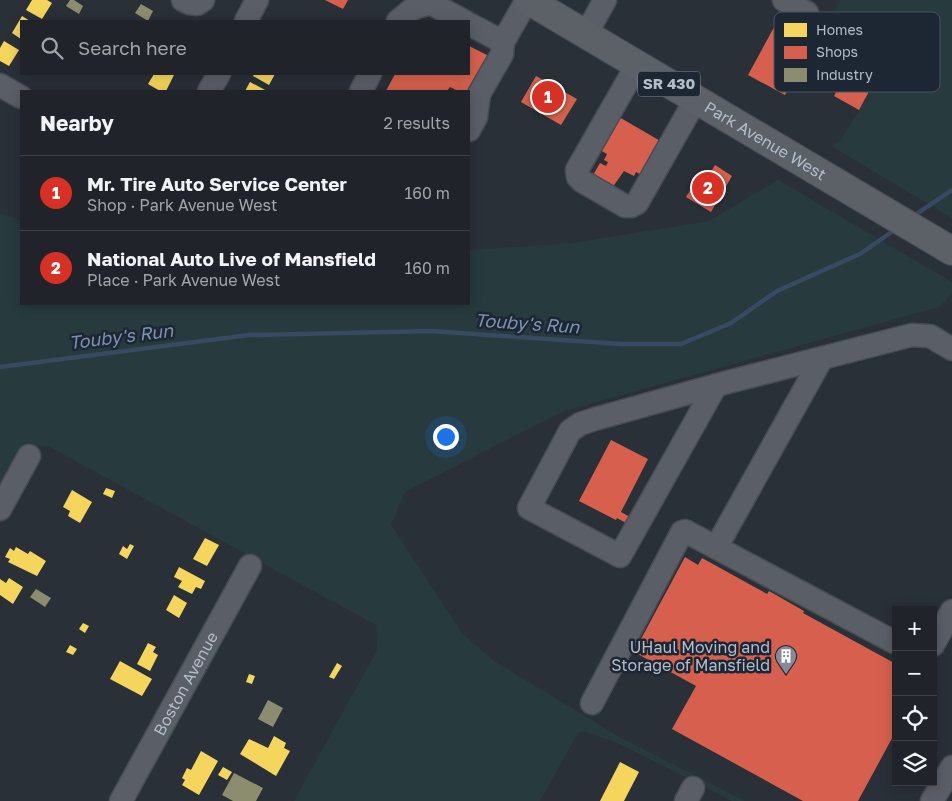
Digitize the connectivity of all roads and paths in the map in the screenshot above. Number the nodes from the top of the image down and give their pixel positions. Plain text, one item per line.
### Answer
1 (184, 0) edge
2 (202, 0) edge
3 (258, 0) edge
4 (528, 0) edge
5 (605, 0) edge
6 (784, 0) edge
7 (430, 1) edge
8 (807, 12) dead end
9 (247, 20) edge
10 (399, 20) edge
11 (462, 20) edge
12 (470, 25) edge
13 (586, 34) junction
14 (503, 42) junction
15 (637, 65) junction
16 (218, 75) edge
17 (369, 75) edge
18 (0, 85) edge
19 (210, 90) edge
20 (362, 90) edge
21 (20, 96) edge
22 (696, 99) junction
23 (470, 128) edge
24 (952, 251) edge
25 (952, 349) edge
26 (822, 358) junction
27 (716, 385) junction
28 (29, 456) dead end
29 (0, 509) edge
30 (717, 546) junction
31 (250, 566) dead end
32 (952, 611) edge
33 (937, 639) edge
34 (892, 641) edge
35 (592, 703) dead end
36 (952, 767) edge
37 (121, 801) edge
38 (932, 801) edge

1 - 2 street
3 - 9 street
4 - 13 main road, Park Avenue West / SR 430
4 - 14 street
5 - 13 street
6 - 8 street
7 - 10 street
7 - 11 street
12 - 14 street
13 - 15 main road, Park Avenue West / SR 430
14 - 23 street
15 - 22 main road, Park Avenue West / SR 430
15 - 22 street
16 - 19 street
17 - 20 street
18 - 21 street
22 - 24 main road, Park Avenue West / SR 430
25 - 26 street
26 - 27 street
26 - 30 street
27 - 27 street
28 - 29 street
30 - 34 street
30 - 35 street
31 - 37 street, Boston Avenue
32 - 33 street
36 - 38 street

